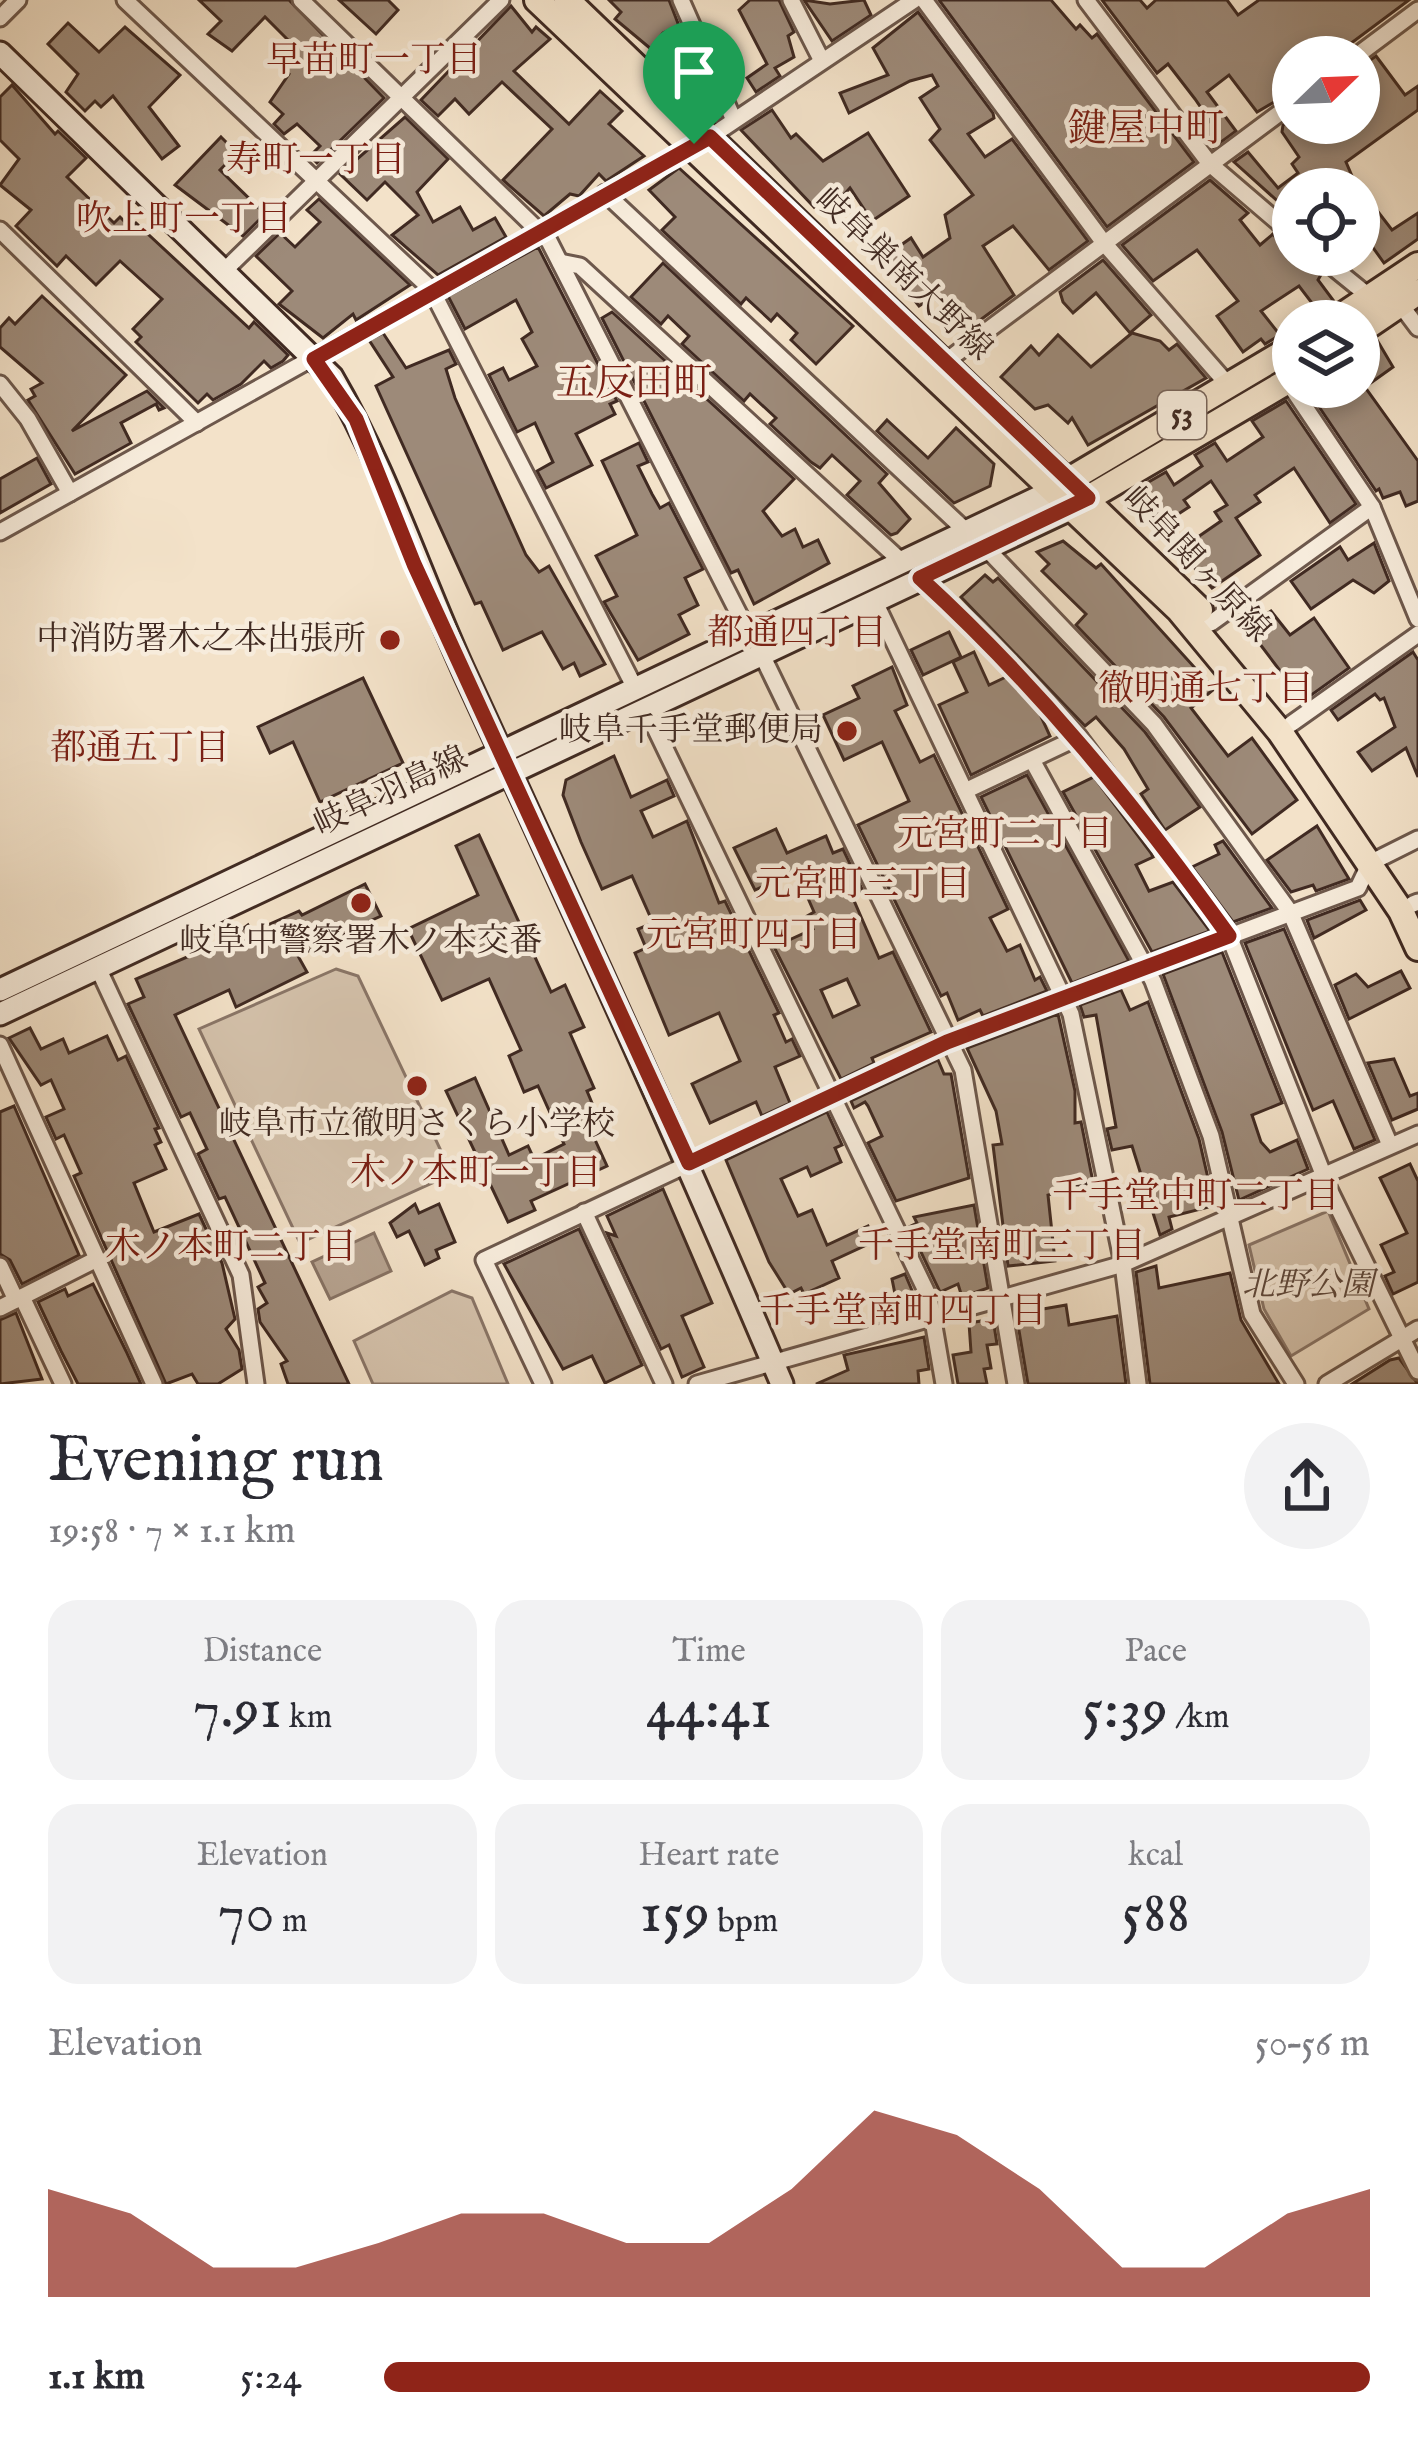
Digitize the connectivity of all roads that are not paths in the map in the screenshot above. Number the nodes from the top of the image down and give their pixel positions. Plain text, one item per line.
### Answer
1 (18, 0) edge
2 (124, 0) edge
3 (301, 0) edge
4 (501, 0) edge
5 (537, 0) edge
6 (567, 0) edge
7 (681, 0) edge
8 (791, 0) edge
9 (914, 0) edge
10 (923, 0) edge
11 (1086, 0) edge
12 (1418, 10) edge
13 (0, 18) edge
14 (1380, 38) edge
15 (0, 53) edge
16 (821, 59) junction
17 (404, 96) junction
18 (733, 118) junction
19 (1272, 118) edge
20 (702, 140) junction
21 (1210, 164) junction
22 (316, 182) junction
23 (605, 193) junction
24 (1272, 217) edge
25 (0, 230) edge
26 (539, 230) junction
27 (1104, 243) junction
28 (560, 262) junction
29 (1418, 265) edge
30 (224, 272) junction
31 (1344, 276) edge
32 (431, 290) junction
33 (1371, 298) junction
34 (1409, 298) edge
35 (1368, 300) edge
36 (1380, 318) edge
37 (1418, 328) edge
38 (314, 359) junction
39 (1272, 360) edge
40 (944, 362) junction
41 (0, 384) edge
42 (1230, 387) junction
43 (1272, 389) edge
44 (1308, 408) edge
45 (197, 424) junction
46 (70, 493) junction
47 (1070, 494) junction
48 (1372, 507) junction
49 (966, 531) junction
50 (0, 532) edge
51 (985, 547) junction
52 (902, 562) junction
53 (920, 578) junction
54 (874, 600) junction
55 (1418, 619) edge
56 (1211, 623) junction
57 (1418, 634) edge
58 (755, 644) junction
59 (640, 697) junction
60 (1291, 724) junction
61 (1079, 737) junction
62 (1032, 760) junction
63 (506, 762) junction
64 (965, 791) junction
65 (1418, 839) edge
66 (1376, 859) junction
67 (1416, 907) edge
68 (1291, 912) junction
69 (1229, 936) junction
70 (1418, 948) edge
71 (1146, 967) junction
72 (98, 968) junction
73 (0, 990) edge
74 (1064, 999) junction
75 (0, 1014) edge
76 (947, 1042) junction
77 (0, 1045) edge
78 (832, 1094) junction
79 (1418, 1133) edge
80 (1390, 1145) junction
81 (689, 1163) junction
82 (1322, 1173) junction
83 (584, 1213) junction
84 (1228, 1216) junction
85 (97, 1259) junction
86 (1123, 1264) junction
87 (0, 1266) edge
88 (1001, 1297) junction
89 (19, 1298) junction
90 (0, 1308) edge
91 (935, 1316) junction
92 (1418, 1329) edge
93 (1400, 1342) junction
94 (772, 1361) junction
95 (1418, 1372) edge
96 (64, 1384) edge
97 (154, 1384) edge
98 (256, 1384) edge
99 (543, 1384) edge
100 (664, 1384) edge
101 (697, 1384) edge
102 (782, 1384) edge
103 (944, 1384) edge
104 (1016, 1384) edge
105 (1138, 1384) edge
106 (1296, 1384) edge
107 (1327, 1384) edge

1 - 13 street
2 - 22 street
3 - 17 street
4 - 17 street
5 - 20 main road, 岐阜巣南大野線
6 - 20 main road, 岐阜巣南大野線
7 - 18 street
8 - 16 street
9 - 16 street
10 - 27 street
11 - 21 street
12 - 14 street
15 - 30 main road
16 - 18 street
17 - 22 street
17 - 26 street
18 - 20 street
19 - 21 street
20 - 23 street
20 - 40 main road, 岐阜巣南大野線
20 - 47 main road, 岐阜巣南大野線
21 - 24 street
21 - 27 street
22 - 30 street
22 - 32 street
23 - 26 street
23 - 49 street
25 - 45 street
26 - 28 street
26 - 32 street
27 - 40 street
27 - 42 street
28 - 52 street
28 - 58 street
29 - 33 main road
30 - 38 main road
31 - 33 street
32 - 38 street
32 - 59 street
33 - 35 main road
34 - 36 main road
34 - 37 street
38 - 45 street
38 - 63 main road
39 - 42 main road, 岐阜関ヶ原線 / 53
40 - 47 main road, 岐阜巣南大野線
41 - 46 street
42 - 47 main road, 岐阜関ヶ原線 / 53
43 - 47 main road, 岐阜関ヶ原線 / 53
44 - 48 street
45 - 46 street
46 - 50 street
47 - 49 main road, 岐阜羽島線
47 - 51 main road, 岐阜羽島線
47 - 56 main road, 岐阜関ヶ原線
47 - 66 main road, 岐阜関ヶ原線
48 - 55 street
48 - 56 street
49 - 52 main road, 岐阜羽島線
51 - 53 main road, 岐阜羽島線
51 - 68 street
52 - 58 main road, 岐阜羽島線
53 - 54 main road, 岐阜羽島線
53 - 61 street
54 - 58 main road, 岐阜羽島線
54 - 64 street
56 - 60 main road, 岐阜関ヶ原線
57 - 60 street
58 - 59 main road, 岐阜羽島線
58 - 76 street
59 - 63 main road, 岐阜羽島線
59 - 78 street
60 - 66 main road, 岐阜関ヶ原線
61 - 62 street
61 - 69 street
62 - 64 street
62 - 71 street
63 - 72 main road, 岐阜羽島線
63 - 73 main road, 岐阜羽島線
63 - 81 main road
64 - 74 street
65 - 66 street
66 - 67 main road, 岐阜関ヶ原線
66 - 68 street
66 - 70 main road, 岐阜関ヶ原線
68 - 69 street
68 - 80 street
69 - 71 street
69 - 82 street
71 - 74 street
71 - 84 street
72 - 75 main road, 岐阜羽島線
72 - 98 street
74 - 76 street
74 - 86 street
76 - 78 street
76 - 88 street
77 - 85 street
78 - 81 street
78 - 91 street
79 - 80 street
80 - 82 street
81 - 83 street
81 - 94 main road
82 - 84 street
82 - 93 street
83 - 99 street
83 - 100 street
84 - 86 street
84 - 106 street
85 - 89 street
85 - 97 street
86 - 88 street
86 - 105 street
87 - 89 street
88 - 91 street
88 - 104 street
89 - 90 street
89 - 96 street
91 - 94 street
91 - 103 street
92 - 93 street
93 - 95 street
93 - 107 street
94 - 101 street
94 - 102 main road

